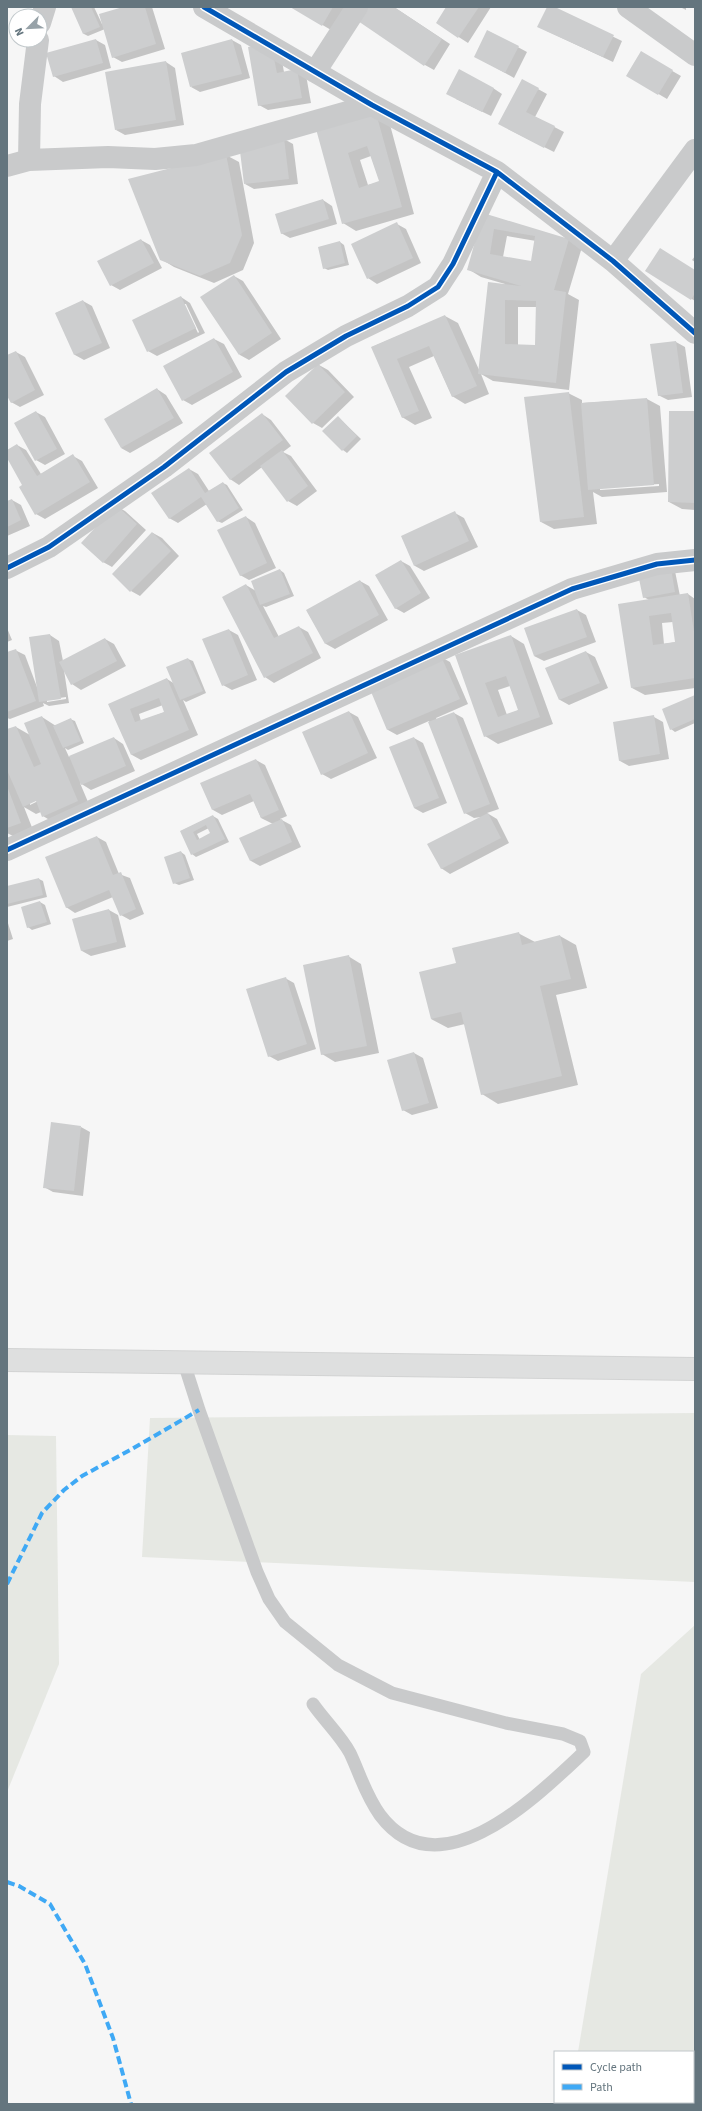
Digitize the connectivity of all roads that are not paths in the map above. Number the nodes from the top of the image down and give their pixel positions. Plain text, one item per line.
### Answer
1 (204, 7) edge
2 (357, 7) edge
3 (628, 7) edge
4 (37, 48) edge
5 (695, 55) edge
6 (315, 72) junction
7 (372, 105) junction
8 (695, 150) edge
9 (29, 160) junction
10 (7, 166) edge
11 (497, 172) junction
12 (613, 261) junction
13 (695, 333) edge
14 (695, 560) edge
15 (7, 568) edge
16 (7, 850) edge
17 (7, 1360) edge
18 (184, 1363) junction
19 (695, 1369) edge
20 (313, 1704) dead end

1 - 6 street
2 - 6 street
3 - 5 street
4 - 9 street
6 - 7 street
7 - 9 street
7 - 11 street
8 - 12 street
9 - 10 street
11 - 12 street
11 - 15 street
12 - 13 street
14 - 16 street
17 - 18 highway
18 - 19 highway
18 - 20 lane

